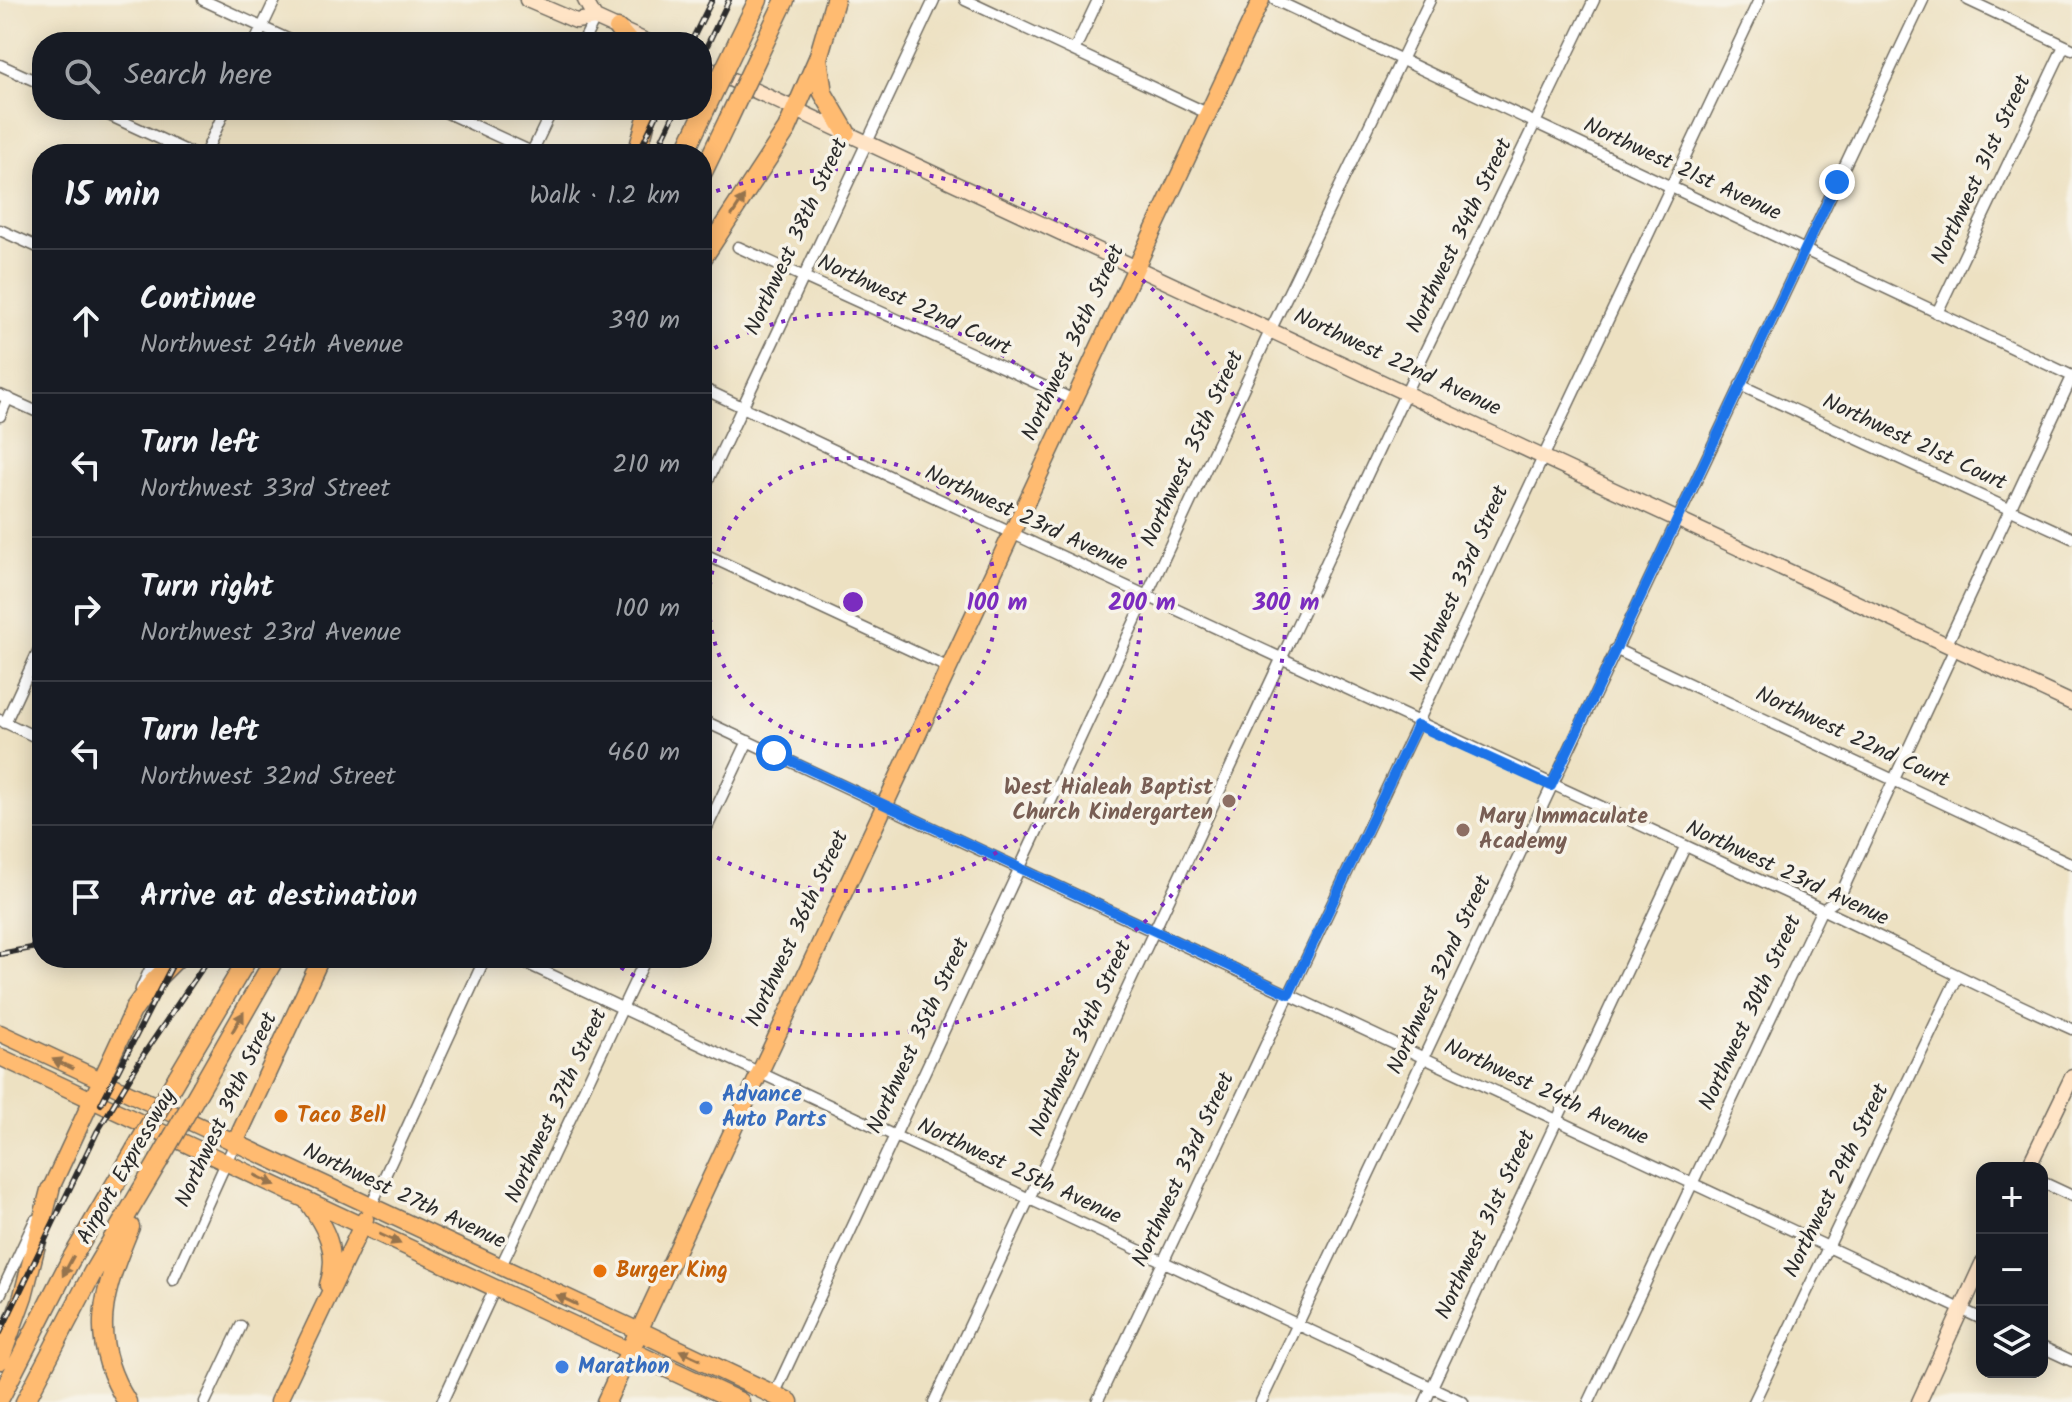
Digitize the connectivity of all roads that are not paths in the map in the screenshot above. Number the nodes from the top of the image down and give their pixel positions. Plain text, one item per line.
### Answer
1 (203, 0) edge
2 (275, 0) edge
3 (527, 0) edge
4 (585, 0) edge
5 (603, 0) edge
6 (758, 0) edge
7 (785, 0) edge
8 (835, 0) edge
9 (934, 0) edge
10 (965, 0) edge
11 (1098, 0) edge
12 (1261, 0) edge
13 (1275, 0) edge
14 (1430, 0) edge
15 (1594, 0) edge
16 (1759, 0) edge
17 (1923, 0) edge
18 (1968, 0) edge
19 (595, 18) junction
20 (262, 27) junction
21 (260, 32) edge
22 (273, 32) edge
23 (588, 32) edge
24 (619, 32) edge
25 (2068, 48) edge
26 (1074, 51) junction
27 (818, 58) junction
28 (1401, 61) junction
29 (0, 65) edge
30 (712, 70) edge
31 (32, 79) edge
32 (712, 95) edge
33 (794, 107) junction
34 (1207, 113) junction
35 (120, 120) edge
36 (220, 120) edge
37 (462, 120) edge
38 (548, 120) edge
39 (648, 120) edge
40 (700, 120) edge
41 (1536, 124) junction
42 (846, 132) junction
43 (866, 142) junction
44 (171, 144) edge
45 (210, 144) edge
46 (514, 144) edge
47 (537, 144) edge
48 (640, 144) edge
49 (689, 144) edge
50 (712, 153) edge
51 (1669, 187) junction
52 (0, 230) edge
53 (32, 244) edge
54 (712, 244) edge
55 (738, 247) dead end
56 (1805, 250) junction
57 (1137, 266) junction
58 (803, 277) junction
59 (1937, 313) junction
60 (1271, 329) junction
61 (2072, 377) edge
62 (1740, 385) junction
63 (1406, 392) junction
64 (712, 393) edge
65 (4, 396) edge
66 (1074, 400) junction
67 (742, 407) junction
68 (32, 409) edge
69 (0, 416) edge
70 (1541, 455) junction
71 (712, 472) edge
72 (2009, 509) junction
73 (1675, 517) junction
74 (1009, 535) junction
75 (2072, 538) edge
76 (712, 558) edge
77 (1146, 597) junction
78 (1951, 646) junction
79 (1615, 649) junction
80 (1281, 661) junction
81 (32, 663) edge
82 (947, 667) junction
83 (2072, 703) edge
84 (2, 722) edge
85 (712, 725) edge
86 (1417, 725) junction
87 (32, 736) edge
88 (748, 741) junction
89 (1895, 781) junction
90 (1551, 786) junction
91 (883, 803) junction
92 (712, 817) edge
93 (1685, 847) junction
94 (2072, 864) edge
95 (1022, 867) junction
96 (1821, 911) junction
97 (1155, 929) junction
98 (151, 968) edge
99 (167, 968) edge
100 (242, 968) edge
101 (269, 968) edge
102 (316, 968) edge
103 (480, 968) edge
104 (537, 968) edge
105 (642, 968) edge
106 (1957, 978) junction
107 (1289, 994) junction
108 (624, 1008) junction
109 (134, 1009) junction
110 (2072, 1029) edge
111 (1, 1034) edge
112 (0, 1057) edge
113 (1423, 1058) junction
114 (758, 1071) junction
115 (2072, 1077) edge
116 (100, 1082) junction
117 (93, 1099) junction
118 (1558, 1119) junction
119 (894, 1136) junction
120 (234, 1145) junction
121 (227, 1161) junction
122 (158, 1162) junction
123 (2031, 1162) edge
124 (1693, 1182) junction
125 (2048, 1185) edge
126 (50, 1190) junction
127 (2072, 1196) edge
128 (305, 1199) junction
129 (1029, 1199) junction
130 (370, 1208) junction
131 (362, 1226) junction
132 (1829, 1245) junction
133 (1163, 1262) junction
134 (500, 1268) junction
135 (460, 1272) junction
136 (1976, 1277) edge
137 (173, 1280) dead end
138 (495, 1288) junction
139 (0, 1295) edge
140 (1961, 1308) junction
141 (318, 1314) junction
142 (1976, 1316) edge
143 (1298, 1324) junction
144 (241, 1326) dead end
145 (639, 1331) junction
146 (2048, 1350) edge
147 (630, 1351) junction
148 (0, 1360) edge
149 (2072, 1361) edge
150 (1432, 1387) junction
151 (0, 1398) edge
152 (781, 1398) edge
153 (25, 1402) edge
154 (127, 1402) edge
155 (205, 1402) edge
156 (278, 1402) edge
157 (442, 1402) edge
158 (606, 1402) edge
159 (740, 1402) edge
160 (934, 1402) edge
161 (1097, 1402) edge
162 (1261, 1402) edge
163 (1425, 1402) edge
164 (1463, 1402) edge
165 (1589, 1402) edge
166 (1754, 1402) edge
167 (1919, 1402) edge

1 - 20 street
2 - 20 street
3 - 19 main road
4 - 19 main road
5 - 19 main road
6 - 32 highway, bridge
7 - 50 highway, bridge
8 - 27 highway
9 - 43 street, Northwest 38th Street
10 - 26 street
11 - 26 street
12 - 34 main road, Northwest 36th Street
13 - 28 street, Northwest 21st Avenue
14 - 28 street, Northwest 35th Street
15 - 41 street, Northwest 34th Street
16 - 51 street, Northwest 33rd Street
17 - 56 street, Northwest 32nd Street
18 - 25 street
19 - 23 street
19 - 24 main road
20 - 21 street
20 - 22 street
25 - 59 street, Northwest 31st Street
26 - 34 street
27 - 33 highway
27 - 42 highway
28 - 41 street, Northwest 21st Avenue
28 - 60 street, Northwest 35th Street
29 - 31 street
30 - 33 main road, Northwest 22nd Avenue
33 - 42 main road, Northwest 22nd Avenue
54 -> 33 highway
34 - 57 main road, Northwest 36th Street
35 - 44 street
36 - 45 street
37 - 46 street
38 - 47 street
39 - 48 highway
40 - 49 highway, bridge
41 - 51 street, Northwest 21st Avenue
41 - 63 street, Northwest 34th Street
42 - 43 main road, Northwest 22nd Avenue
43 - 57 main road, Northwest 22nd Avenue
43 - 58 street, Northwest 38th Street
51 - 56 street, Northwest 21st Avenue
51 - 70 street, Northwest 33rd Street
52 - 53 street
55 - 58 street, Northwest 22nd Court
56 - 59 street, Northwest 21st Avenue
56 - 62 street, Northwest 32nd Street
57 - 60 main road, Northwest 22nd Avenue
57 - 66 main road, Northwest 36th Street
58 - 66 street, Northwest 22nd Court
58 - 67 street, Northwest 38th Street
59 - 61 street, Northwest 21st Avenue
60 - 63 main road, Northwest 22nd Avenue
60 - 77 street, Northwest 35th Street
61 - 72 street, Northwest 30th Street
62 - 72 street, Northwest 21st Court
62 - 73 street, Northwest 32nd Street
63 - 70 main road, Northwest 22nd Avenue
63 - 80 street, Northwest 34th Street
64 - 67 street, Northwest 23rd Avenue
65 - 68 street
65 - 69 street
66 - 74 main road, Northwest 36th Street
67 - 71 street, Northwest 38th Street
67 - 74 street, Northwest 23rd Avenue
70 - 73 main road, Northwest 22nd Avenue
70 - 86 street, Northwest 33rd Street
72 - 75 street, Northwest 21st Court
72 - 78 street, Northwest 30th Street
73 - 78 main road, Northwest 22nd Avenue
73 - 79 street, Northwest 32nd Street
74 - 77 street, Northwest 23rd Avenue
74 - 82 main road, Northwest 36th Street
76 - 82 street
77 - 80 street, Northwest 23rd Avenue
77 - 95 street, Northwest 35th Street
78 - 83 main road, Northwest 22nd Avenue
78 - 89 street, Northwest 30th Street
79 - 89 street, Northwest 22nd Court
79 - 90 street, Northwest 32nd Street
80 - 86 street, Northwest 23rd Avenue
80 - 97 street, Northwest 34th Street
81 - 84 street
82 - 91 main road, Northwest 36th Street
84 - 87 street
85 - 88 street, Northwest 24th Avenue
86 - 90 street, Northwest 23rd Avenue
86 - 107 street, Northwest 33rd Street
88 - 91 street, Northwest 24th Avenue
88 - 92 street
89 - 94 street, Northwest 22nd Court
89 - 96 street, Northwest 30th Street
90 - 93 street, Northwest 23rd Avenue
90 - 113 street, Northwest 32nd Street
91 - 95 street, Northwest 24th Avenue
91 - 114 main road, Northwest 36th Street
93 - 96 street, Northwest 23rd Avenue
93 - 118 street, Northwest 31st Street
95 - 97 street, Northwest 24th Avenue
95 - 119 street, Northwest 35th Street
96 - 106 street, Northwest 23rd Avenue
96 - 124 street, Northwest 30th Street
97 - 107 street, Northwest 24th Avenue
97 - 129 street, Northwest 34th Street
98 - 109 street
99 - 109 highway
100 -> 151 highway, Airport Expressway, bridge
122 -> 101 highway, Airport Expressway, bridge
102 - 120 main road, Northwest 39th Street
103 - 130 street
104 - 108 street, Northwest 25th Avenue
105 - 108 street, Northwest 37th Street
106 - 110 street, Northwest 23rd Avenue
106 - 132 street, Northwest 29th Street
107 - 113 street, Northwest 24th Avenue
107 - 133 street, Northwest 33rd Street
108 - 114 street, Northwest 25th Avenue
108 - 134 street, Northwest 37th Street
109 - 116 main road
116 -> 111 main road, Northwest 27th Avenue
112 - 117 main road, Northwest 27th Avenue
113 - 118 street, Northwest 24th Avenue
113 - 143 street, Northwest 32nd Street
114 - 119 street, Northwest 25th Avenue
114 - 145 main road, Northwest 36th Street
115 - 123 main road
116 - 117 main road
116 - 120 main road, Northwest 27th Avenue
117 - 121 main road, Northwest 27th Avenue
117 - 126 main road
118 - 124 street, Northwest 24th Avenue
118 - 150 street, Northwest 31st Street
119 - 129 street, Northwest 25th Avenue
119 - 152 street, Northwest 35th Street
120 - 121 street, Northwest 39th Street
120 - 130 main road, Northwest 27th Avenue
121 -> 128 main road, Northwest 27th Avenue
121 - 137 street, Northwest 39th Street
122 - 153 highway, Airport Expressway
122 - 154 highway
124 - 132 street, Northwest 24th Avenue
124 - 165 street, Northwest 30th Street
125 - 127 street
126 - 139 street
126 - 148 highway
128 - 131 main road, Northwest 27th Avenue
128 - 141 main road
129 - 133 street, Northwest 25th Avenue
129 - 160 street, Northwest 34th Street
130 - 131 main road
130 - 134 main road, Northwest 27th Avenue
131 -> 135 main road, Northwest 27th Avenue
131 - 141 main road
132 - 140 street, Northwest 24th Avenue
132 - 166 street, Northwest 29th Street
133 - 143 street, Northwest 25th Avenue
133 - 161 street, Northwest 33rd Street
134 - 135 main road
145 -> 134 main road, Northwest 27th Avenue
135 - 138 main road, Northwest 27th Avenue
136 - 140 main road
138 - 147 main road, Northwest 27th Avenue
138 - 157 street
140 - 142 street, Northwest 24th Avenue
140 - 167 main road
141 - 156 main road
143 - 150 street, Northwest 25th Avenue
143 - 162 street, Northwest 32nd Street
144 - 155 street
145 - 147 highway, Northwest 36th Street
152 -> 145 highway, Northwest 27th Avenue
146 - 149 street
147 - 158 highway, Northwest 36th Street
147 - 159 highway, Northwest 27th Avenue
150 - 163 street, Northwest 31st Street
150 - 164 street, Northwest 25th Avenue

